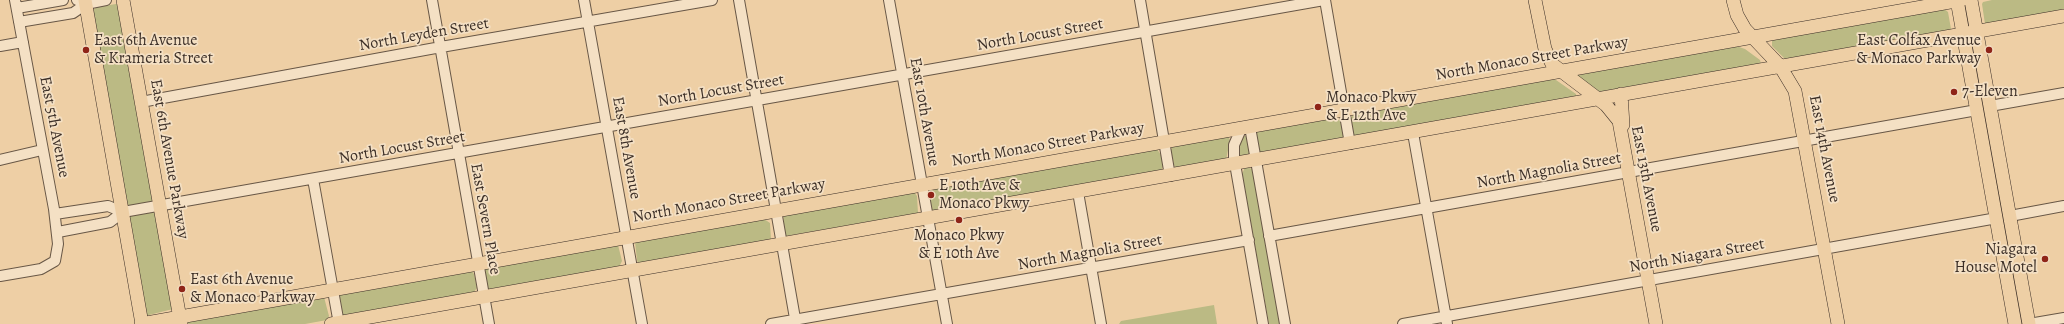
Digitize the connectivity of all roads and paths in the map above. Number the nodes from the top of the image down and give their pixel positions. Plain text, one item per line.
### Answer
1 (63, 0) edge
2 (106, 0) edge
3 (123, 0) edge
4 (432, 0) edge
5 (584, 0) edge
6 (712, 0) edge
7 (739, 0) edge
8 (889, 0) edge
9 (1140, 0) edge
10 (1324, 0) edge
11 (1535, 0) edge
12 (1733, 0) edge
13 (1959, 0) edge
14 (1971, 0) edge
15 (83, 1) edge
16 (16, 4) edge
17 (2064, 16) edge
18 (19, 22) junction
19 (588, 22) junction
20 (1976, 31) junction
21 (1145, 32) junction
22 (1963, 34) junction
23 (1750, 37) junction
24 (23, 42) junction
25 (0, 46) edge
26 (441, 47) junction
27 (1780, 66) junction
28 (1559, 71) junction
29 (902, 75) junction
30 (2064, 93) edge
31 (1621, 94) junction
32 (1598, 98) junction
33 (757, 100) junction
34 (141, 102) junction
35 (1990, 106) junction
36 (1977, 110) junction
37 (1344, 111) junction
38 (607, 127) junction
39 (1246, 128) junction
40 (1413, 132) junction
41 (1623, 141) junction
42 (1806, 141) junction
43 (1164, 142) junction
44 (1350, 144) junction
45 (42, 150) junction
46 (459, 153) junction
47 (0, 160) edge
48 (1256, 160) junction
49 (1235, 164) junction
50 (1629, 172) junction
51 (1170, 176) junction
52 (313, 179) junction
53 (922, 185) junction
54 (1078, 192) junction
55 (160, 206) junction
56 (2064, 206) edge
57 (1427, 208) junction
58 (776, 210) junction
59 (123, 212) junction
60 (55, 214) junction
61 (2010, 216) junction
62 (928, 218) junction
63 (1996, 218) junction
64 (58, 232) junction
65 (1269, 236) junction
66 (627, 237) junction
67 (1249, 240) junction
68 (782, 244) junction
69 (1825, 249) junction
70 (478, 263) junction
71 (1091, 268) junction
72 (633, 270) junction
73 (0, 276) edge
74 (1648, 280) junction
75 (332, 289) junction
76 (941, 294) junction
77 (484, 296) junction
78 (2064, 318) edge
79 (180, 320) edge
80 (1446, 320) edge
81 (796, 322) edge
82 (141, 324) edge
83 (336, 324) edge
84 (489, 324) edge
85 (642, 324) edge
86 (770, 324) edge
87 (947, 324) edge
88 (1101, 324) edge
89 (1263, 324) edge
90 (1284, 324) edge
91 (1403, 324) edge
92 (1656, 324) edge
93 (1838, 324) edge
94 (2015, 324) edge
95 (2029, 324) edge

1 - 16 street
2 - 15 street
3 - 34 main road, East 6th Avenue Parkway
4 - 26 street, East Severn Place
5 - 19 street, East 8th Avenue
6 - 19 street, North Leyden Street
7 - 33 street
8 - 29 street, East 10th Avenue
9 - 21 street
10 - 21 street, North Locust Street
10 - 37 street
11 - 28 main road, East 13th Avenue
12 - 23 main road, East 14th Avenue
13 - 22 main road
13 - 23 main road, North Monaco Street Parkway
14 - 20 main road
15 - 18 street
15 - 59 main road
16 - 18 street, East 5th Avenue
17 - 20 main road
18 - 24 street, East 5th Avenue
19 - 26 street, North Leyden Street
19 - 38 street, East 8th Avenue
20 - 22 main road
20 - 35 main road
21 - 29 street, North Locust Street
21 - 43 street
22 - 27 main road
22 - 36 main road
23 - 27 main road, East 14th Avenue
23 - 28 main road, North Monaco Street Parkway
24 - 25 street
24 - 45 street, East 5th Avenue
26 - 34 street, North Leyden Street
26 - 46 street, East Severn Place
27 - 31 main road
27 - 42 main road, East 14th Avenue
28 - 32 main road, East 13th Avenue
28 - 37 main road, North Monaco Street Parkway
29 - 33 street, North Locust Street
29 - 53 street, East 10th Avenue
30 - 35 street
31 - 32 main road
31 - 41 main road
32 - 40 main road
32 - 41 main road, East 13th Avenue
33 - 38 street, North Locust Street
33 - 58 street
34 - 55 main road, East 6th Avenue Parkway
35 - 61 main road
36 - 42 street, North Magnolia Street
36 - 63 main road
37 - 39 main road, North Monaco Street Parkway
37 - 44 street
38 - 46 street, North Locust Street
38 - 66 street, East 8th Avenue
39 - 43 main road, North Monaco Street Parkway
39 - 48 street
39 - 49 street
40 - 44 main road
40 - 57 street
41 - 50 main road, East 13th Avenue
42 - 50 street, North Magnolia Street
42 - 69 main road, East 14th Avenue
43 - 51 street
43 - 53 main road, North Monaco Street Parkway
44 - 48 main road
45 - 47 street
45 - 60 street, East 5th Avenue
46 - 52 street, North Locust Street
46 - 70 street, East Severn Place
48 - 49 main road
48 - 65 street
49 - 51 main road
49 - 67 street
50 - 57 street, North Magnolia Street
50 - 74 main road, East 13th Avenue
51 - 54 main road
52 - 55 street, North Locust Street
52 - 75 street
53 - 58 main road, North Monaco Street Parkway
53 - 62 street, East 10th Avenue
54 - 62 main road
54 - 71 street
55 - 59 street, North Locust Street
55 - 79 main road, East 6th Avenue Parkway
56 - 61 street
57 - 65 street, North Magnolia Street
57 - 80 street
58 - 66 main road, North Monaco Street Parkway
58 - 68 street
59 - 60 street, North Locust Street
59 - 64 street, North Locust Street
59 - 82 main road
60 - 64 street, East 5th Avenue
61 - 95 main road
62 - 68 main road
62 - 76 street, East 10th Avenue
63 - 69 street, North Niagara Street
63 - 94 main road
64 - 73 street, East 5th Avenue
65 - 90 street
66 - 70 main road, North Monaco Street Parkway
66 - 72 street, East 8th Avenue
67 - 71 street, North Magnolia Street
67 - 89 street
68 - 72 main road
68 - 81 street
69 - 74 street, North Niagara Street
69 - 93 main road, East 14th Avenue
70 - 75 main road, North Monaco Street Parkway
70 - 77 street, East Severn Place
71 - 76 street, North Magnolia Street
71 - 88 street
72 - 77 main road
72 - 85 street, East 8th Avenue
74 - 80 street, North Niagara Street
74 - 92 main road, East 13th Avenue
75 - 79 main road, North Monaco Street Parkway
75 - 83 street
76 - 81 street, North Magnolia Street
76 - 87 street, East 10th Avenue
77 - 83 main road
77 - 84 street, East Severn Place
78 - 95 street
79 - 82 main road, North Monaco Street Parkway
80 - 91 street, North Niagara Street
81 - 86 street, North Magnolia Street

